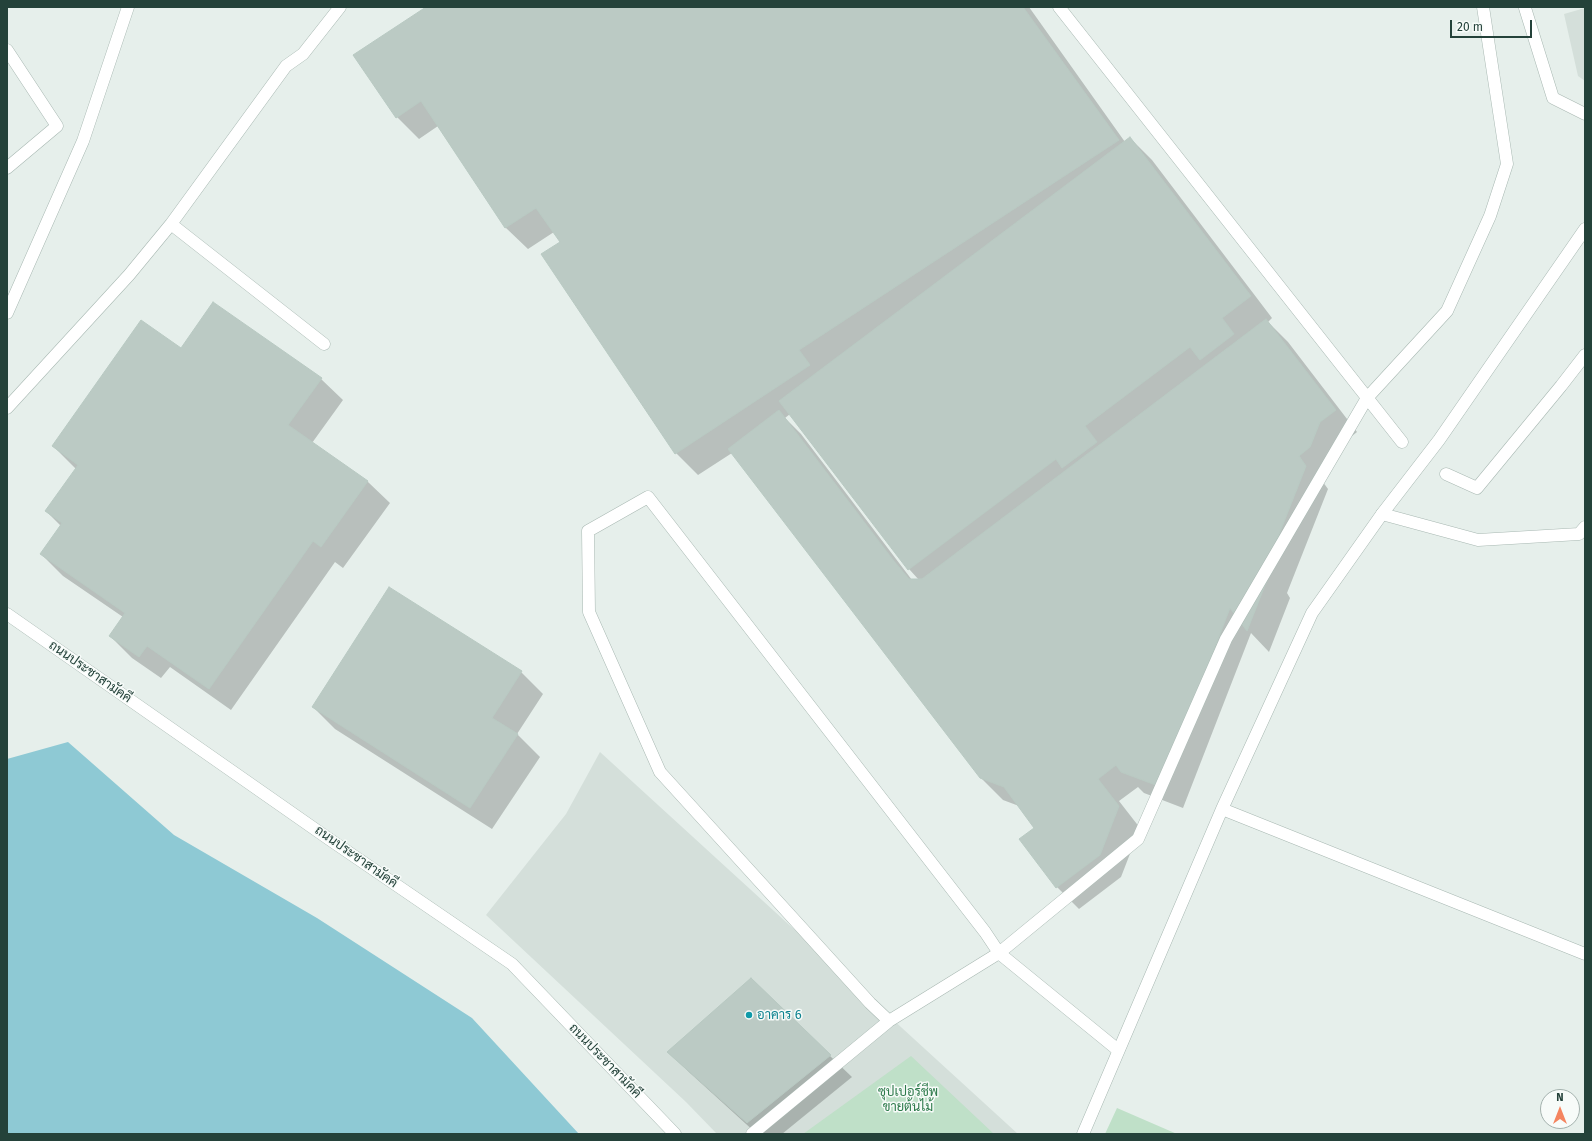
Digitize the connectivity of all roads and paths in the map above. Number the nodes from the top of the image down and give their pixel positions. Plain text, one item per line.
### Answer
1 (128, 7) edge
2 (340, 7) edge
3 (1059, 7) edge
4 (1483, 7) edge
5 (1525, 8) dead end
6 (7, 50) edge
7 (1585, 114) edge
8 (7, 168) edge
9 (171, 224) junction
10 (1585, 229) edge
11 (7, 313) edge
12 (324, 344) dead end
13 (1585, 355) edge
14 (1367, 398) junction
15 (7, 408) edge
16 (1402, 442) dead end
17 (1446, 474) dead end
18 (1382, 514) junction
19 (1585, 527) edge
20 (7, 614) edge
21 (1222, 809) junction
22 (999, 953) junction
23 (1585, 954) edge
24 (889, 1021) junction
25 (1118, 1050) junction
26 (676, 1134) edge
27 (752, 1134) edge
28 (1082, 1134) edge

1 - 11 street
2 - 9 street
3 - 14 street
4 - 14 street
5 - 7 street
6 - 8 street
9 - 12 street
9 - 15 street
10 - 18 street
13 - 17 street
14 - 16 street
14 - 22 street
18 - 19 street
18 - 21 street
20 - 26 street, ถนนประชาสามัคคี
21 - 23 street
21 - 25 street
22 - 24 street
22 - 24 street
22 - 25 street
24 - 27 street
25 - 28 street

